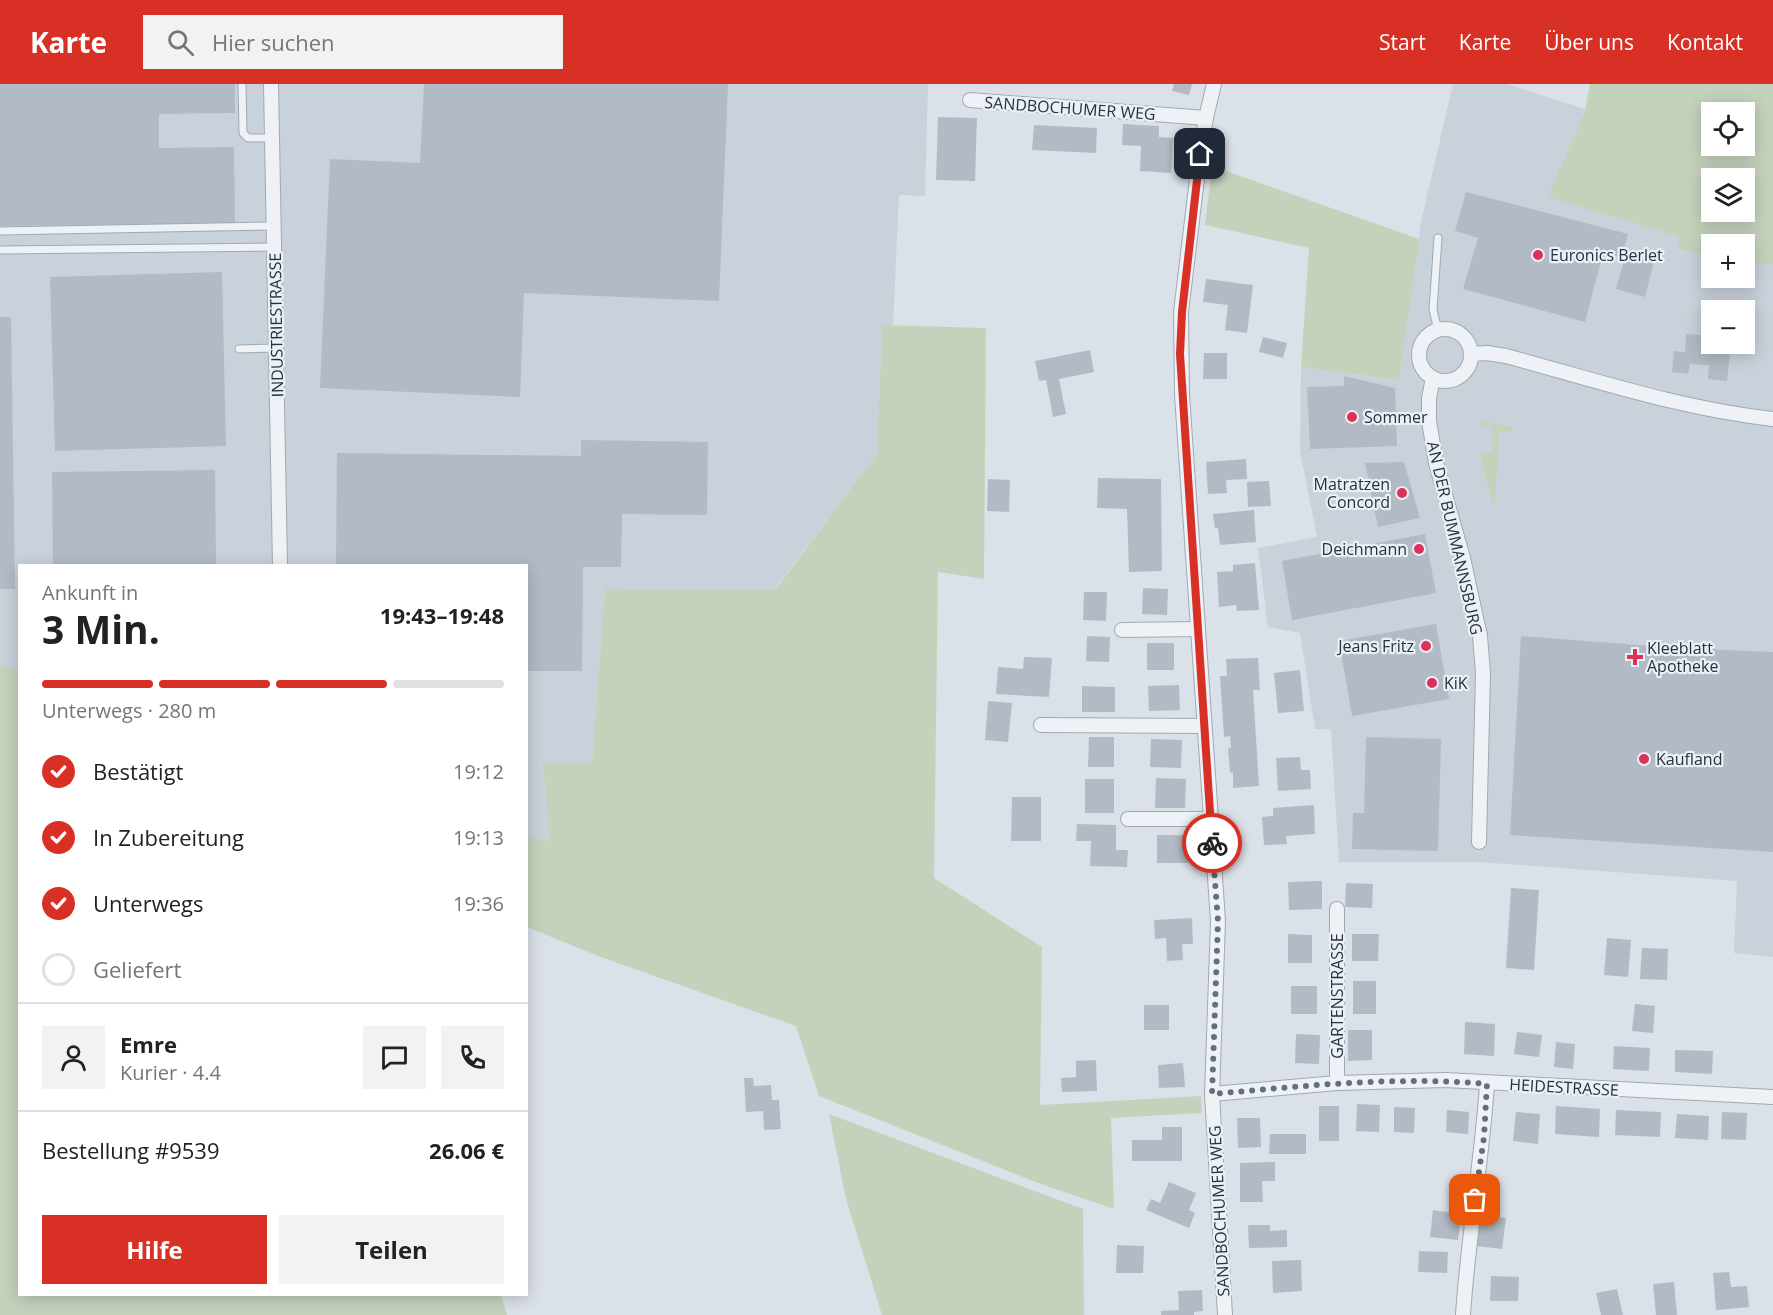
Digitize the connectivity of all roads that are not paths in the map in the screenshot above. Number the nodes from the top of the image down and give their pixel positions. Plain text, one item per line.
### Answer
1 (242, 84) edge
2 (271, 84) edge
3 (1214, 84) edge
4 (970, 100) dead end
5 (1206, 118) junction
6 (272, 138) junction
7 (274, 226) junction
8 (0, 231) edge
9 (1438, 238) dead end
10 (275, 247) junction
11 (0, 250) edge
12 (1438, 330) junction
13 (277, 348) junction
14 (239, 350) dead end
15 (1471, 354) junction
16 (1433, 378) junction
17 (1773, 420) edge
18 (280, 564) edge
19 (1198, 629) junction
20 (1122, 630) dead end
21 (1041, 726) dead end
22 (1204, 726) junction
23 (1128, 819) dead end
24 (1210, 819) junction
25 (1479, 842) dead end
26 (1337, 909) dead end
27 (1337, 1083) junction
28 (1487, 1084) junction
29 (1212, 1094) junction
30 (1773, 1097) edge
31 (1225, 1315) edge
32 (1463, 1315) edge

1 - 6 lane
2 - 6 street, INDUSTRIESTRASSE
3 - 5 street, SANDBOCHUMER WEG
4 - 5 street, SANDBOCHUMER WEG
5 - 19 street, SANDBOCHUMER WEG
6 - 7 street, INDUSTRIESTRASSE
7 - 8 lane
7 - 10 street, INDUSTRIESTRASSE
9 - 12 lane
10 - 11 lane
10 - 13 street, INDUSTRIESTRASSE
12 - 15 street
12 - 16 street
13 - 14 lane
13 - 18 street, INDUSTRIESTRASSE
15 - 16 street
15 - 17 street
16 - 25 street, AN DER BUMMANNSBURG
19 - 20 street
19 - 22 street, SANDBOCHUMER WEG
21 - 22 street
22 - 24 street, SANDBOCHUMER WEG
23 - 24 street
24 - 29 street, SANDBOCHUMER WEG
26 - 27 street, GARTENSTRASSE
27 - 28 street, HEIDESTRASSE
27 - 29 street, HEIDESTRASSE
28 - 30 street, HEIDESTRASSE
28 - 32 street
29 - 31 street, SANDBOCHUMER WEG

